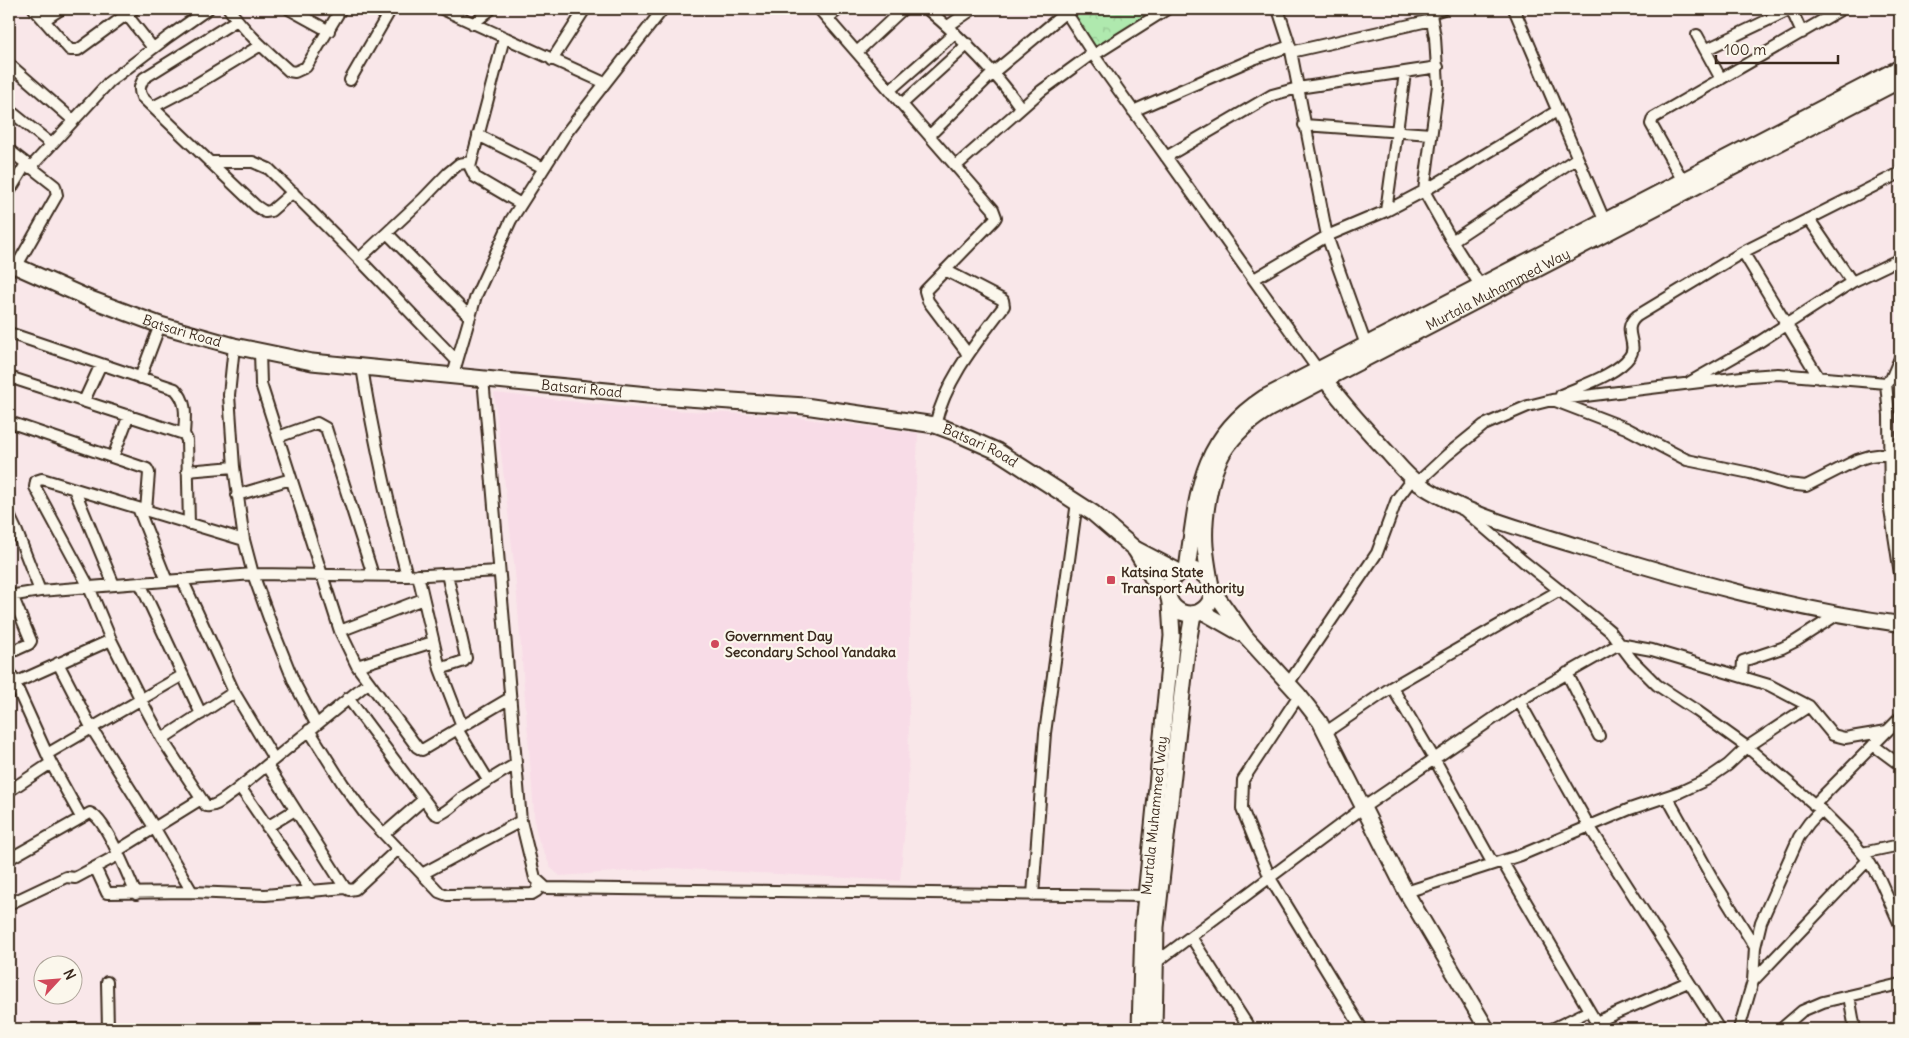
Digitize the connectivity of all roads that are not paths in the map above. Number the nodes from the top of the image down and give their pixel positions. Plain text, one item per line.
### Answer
1 (34, 9) edge
2 (61, 9) edge
3 (208, 9) edge
4 (229, 9) edge
5 (289, 9) edge
6 (341, 9) edge
7 (390, 9) edge
8 (442, 9) edge
9 (491, 9) edge
10 (585, 9) edge
11 (820, 9) edge
12 (840, 9) edge
13 (903, 9) edge
14 (927, 9) edge
15 (973, 9) edge
16 (1167, 9) edge
17 (1278, 9) edge
18 (1443, 9) edge
19 (1514, 9) edge
20 (1791, 9) edge
21 (1842, 9) edge
22 (128, 10) edge
23 (1065, 10) edge
24 (659, 11) edge
25 (1829, 12) edge
26 (1431, 14) edge
27 (828, 18) junction
28 (44, 20) junction
29 (237, 20) junction
30 (473, 24) junction
31 (952, 29) junction
32 (329, 31) junction
33 (1802, 33) junction
34 (1698, 35) dead end
35 (504, 38) junction
36 (968, 44) junction
37 (261, 46) junction
38 (153, 48) junction
39 (1290, 49) junction
40 (1705, 50) junction
41 (857, 52) junction
42 (1094, 54) junction
43 (552, 60) junction
44 (9, 64) edge
45 (1438, 67) junction
46 (1900, 68) edge
47 (994, 72) junction
48 (1405, 73) junction
49 (1720, 79) junction
50 (350, 80) dead end
51 (1900, 80) edge
52 (605, 84) junction
53 (1298, 88) junction
54 (890, 90) junction
55 (902, 104) junction
56 (153, 107) junction
57 (1021, 108) junction
58 (9, 110) edge
59 (1133, 111) junction
60 (1557, 111) junction
61 (1823, 114) junction
62 (73, 120) junction
63 (1304, 124) junction
64 (1396, 132) junction
65 (1431, 134) junction
66 (478, 135) junction
67 (930, 135) junction
68 (51, 144) junction
69 (9, 150) edge
70 (1166, 157) junction
71 (1577, 158) junction
72 (211, 162) junction
73 (472, 162) junction
74 (28, 166) junction
75 (956, 166) junction
76 (544, 168) junction
77 (1900, 172) edge
78 (1683, 181) junction
79 (1424, 191) junction
80 (9, 192) edge
81 (293, 192) junction
82 (521, 204) junction
83 (1386, 210) junction
84 (1809, 219) junction
85 (1605, 222) junction
86 (387, 233) junction
87 (1327, 236) junction
88 (1452, 241) junction
89 (1743, 252) junction
90 (359, 258) junction
91 (1900, 259) edge
92 (13, 265) edge
93 (945, 270) junction
94 (1254, 279) junction
95 (1852, 282) junction
96 (1480, 285) junction
97 (470, 317) junction
98 (1786, 323) junction
99 (160, 325) junction
100 (9, 333) edge
101 (1366, 345) junction
102 (234, 346) junction
103 (260, 352) junction
104 (967, 354) junction
105 (1900, 358) edge
106 (100, 364) junction
107 (362, 367) junction
108 (455, 368) junction
109 (1322, 375) junction
110 (9, 377) edge
111 (140, 378) junction
112 (483, 378) junction
113 (1820, 378) junction
114 (1892, 380) edge
115 (1687, 384) junction
116 (1552, 400) junction
117 (84, 401) junction
118 (129, 416) junction
119 (9, 422) edge
120 (935, 425) junction
121 (184, 434) junction
122 (278, 436) junction
123 (1895, 453) edge
124 (113, 457) junction
125 (234, 467) junction
126 (187, 471) junction
127 (291, 479) junction
128 (1414, 481) junction
129 (75, 490) junction
130 (237, 495) junction
131 (1077, 502) junction
132 (1462, 508) junction
133 (142, 510) junction
134 (1896, 513) edge
135 (9, 515) edge
136 (189, 524) junction
137 (244, 540) junction
138 (1135, 550) junction
139 (499, 571) junction
140 (1183, 571) junction
141 (253, 574) junction
142 (322, 574) junction
143 (446, 574) junction
144 (1900, 574) edge
145 (373, 575) junction
146 (418, 575) junction
147 (407, 576) junction
148 (182, 579) junction
149 (167, 581) junction
150 (140, 583) junction
151 (114, 585) junction
152 (1211, 585) junction
153 (89, 587) junction
154 (1560, 590) junction
155 (40, 592) junction
156 (10, 596) edge
157 (1169, 598) junction
158 (423, 599) junction
159 (1197, 613) junction
160 (1838, 614) junction
161 (1900, 624) edge
162 (340, 631) junction
163 (1246, 637) junction
164 (111, 640) junction
165 (433, 642) junction
166 (1619, 644) junction
167 (9, 653) edge
168 (58, 663) junction
169 (356, 666) junction
170 (440, 669) junction
171 (9, 670) edge
172 (1567, 673) junction
173 (183, 675) junction
174 (1742, 676) junction
175 (369, 682) junction
176 (15, 683) junction
177 (1288, 684) junction
178 (1392, 687) junction
179 (234, 692) junction
180 (1299, 695) junction
181 (348, 698) junction
182 (510, 698) junction
183 (141, 700) junction
184 (1519, 701) junction
185 (1809, 706) junction
186 (201, 714) junction
187 (1900, 718) edge
188 (313, 727) junction
189 (460, 727) junction
190 (92, 728) junction
191 (1887, 731) junction
192 (1326, 732) junction
193 (1599, 736) dead end
194 (162, 739) junction
195 (1873, 745) junction
196 (1747, 747) junction
197 (49, 758) junction
198 (1435, 760) junction
199 (271, 762) junction
200 (516, 764) junction
201 (1900, 765) edge
202 (488, 780) junction
203 (240, 787) junction
204 (9, 791) edge
205 (1667, 797) junction
206 (201, 799) junction
207 (424, 799) junction
208 (1364, 808) junction
209 (1818, 808) junction
210 (295, 810) junction
211 (80, 817) junction
212 (521, 821) junction
213 (1589, 826) junction
214 (267, 827) junction
215 (154, 828) junction
216 (384, 834) junction
217 (1900, 845) edge
218 (398, 849) junction
219 (117, 853) junction
220 (1865, 856) junction
221 (9, 859) edge
222 (1497, 863) junction
223 (95, 867) junction
224 (422, 874) junction
225 (1270, 878) junction
226 (539, 883) junction
227 (345, 888) junction
228 (192, 892) junction
229 (312, 892) junction
230 (1406, 892) junction
231 (136, 894) junction
232 (1033, 895) junction
233 (1146, 896) junction
234 (9, 904) edge
235 (1900, 925) edge
236 (1191, 936) junction
237 (1755, 947) junction
238 (1154, 964) junction
239 (1753, 981) junction
240 (107, 982) dead end
241 (1688, 982) junction
242 (1900, 984) edge
243 (1849, 996) junction
244 (1589, 1011) junction
245 (1598, 1026) edge
246 (72, 1029) edge
247 (78, 1029) edge
248 (108, 1029) edge
249 (1140, 1029) edge
250 (1154, 1029) edge
251 (1250, 1029) edge
252 (1362, 1029) edge
253 (1487, 1029) edge
254 (1553, 1029) edge
255 (1719, 1029) edge
256 (1738, 1029) edge
257 (1780, 1029) edge
258 (1855, 1029) edge

1 - 28 street
2 - 28 street
3 - 38 street
4 - 29 street
5 - 32 street
6 - 32 street
7 - 50 street
8 - 30 street
9 - 30 street
10 - 43 street
11 - 27 street
12 - 27 street
13 - 41 street
14 - 31 street
15 - 31 street
16 - 42 street
17 - 39 street
18 - 26 street
19 - 60 street
20 - 33 street
20 - 40 street
21 - 25 street
22 - 28 street
22 - 38 street
23 - 42 street
23 - 47 street
24 - 52 street
25 - 33 street
26 - 39 street
26 - 45 street
27 - 41 street
29 - 37 street
29 - 56 street
30 - 35 street
31 - 36 street
31 - 54 street
32 - 37 street
33 - 49 street
34 - 40 street
35 - 43 street
35 - 66 street
36 - 47 street
36 - 55 street
37 - 56 street
38 - 62 street
39 - 53 street
39 - 59 street
40 - 49 street
41 - 54 street
42 - 57 street
42 - 59 street
43 - 52 street
44 - 62 street
45 - 48 street
45 - 65 street
46 - 61 main road
47 - 57 street
47 - 67 street
48 - 53 street
48 - 64 street
49 - 78 street
51 - 61 main road, Murtala Muhammed Way
52 - 76 street
53 - 63 street
53 - 70 street
54 - 55 street
55 - 67 street
56 - 72 street
57 - 75 street
58 - 68 street
59 - 70 street
60 - 71 street
60 - 79 street
61 - 78 main road
61 - 109 main road, Murtala Muhammed Way
62 - 68 street
63 - 64 street
63 - 87 street
64 - 65 street
64 - 83 street
65 - 79 street
66 - 73 street
66 - 76 street
67 - 75 street
68 - 74 street
69 - 74 street
70 - 94 street
71 - 85 street
71 - 88 street
72 - 81 street
72 - 81 street
73 - 82 street
73 - 86 street
74 - 80 street
74 - 92 street
75 - 93 street
76 - 82 street
77 - 84 street
78 - 85 main road
79 - 83 street
79 - 88 street
81 - 90 street
82 - 97 street
83 - 87 street
84 - 89 street
84 - 95 street
85 - 96 main road
86 - 90 street
86 - 97 street
87 - 94 street
87 - 101 street
88 - 96 street
89 - 98 street
89 - 116 street
90 - 108 street
91 - 95 street
92 - 99 main road, Batsari Road
93 - 104 street
93 - 104 street
94 - 109 street
95 - 98 street
96 - 101 main road
97 - 108 street
98 - 113 street
98 - 115 street
99 - 102 main road, Batsari Road
99 - 111 street
100 - 106 street
101 - 109 main road
102 - 103 main road, Batsari Road
102 - 125 street
103 - 107 main road, Batsari Road
103 - 122 street
104 - 120 street
105 - 114 street
106 - 111 street
106 - 117 street
107 - 108 main road, Batsari Road
107 - 147 street
108 - 112 main road, Batsari Road
109 - 128 street
109 - 140 main road
109 - 152 main road, Murtala Muhammed Way
110 - 117 street
111 - 121 street
112 - 120 main road, Batsari Road
112 - 139 street
113 - 114 street
113 - 115 street
114 - 123 street
115 - 116 street
116 - 123 street
116 - 128 street
117 - 118 street
118 - 121 street
118 - 124 street
119 - 124 street
120 - 131 main road, Batsari Road
121 - 126 street
122 - 127 street
122 - 145 street
123 - 134 street
124 - 133 street
125 - 126 street
125 - 130 street
126 - 136 street
127 - 130 street
127 - 142 street
128 - 132 street
128 - 177 street
129 - 133 street
129 - 151 street
129 - 153 street
130 - 137 street
131 - 138 main road, Batsari Road
131 - 232 street
132 - 154 street
132 - 160 street
133 - 136 street
133 - 149 street
134 - 144 street
135 - 155 street
136 - 137 street
137 - 141 street
138 - 140 main road
138 - 157 main road
139 - 143 street
139 - 182 street
140 - 152 main road
140 - 157 main road
141 - 142 street
141 - 148 street
141 - 188 street
142 - 145 street
142 - 162 street
143 - 146 street
143 - 170 street
145 - 147 street
146 - 147 street
146 - 158 street
148 - 149 street
148 - 179 street
149 - 150 street
150 - 151 street
150 - 173 street
151 - 153 street
152 - 159 main road
152 - 163 street
153 - 155 street
153 - 164 street
154 - 166 street
154 - 178 street
155 - 156 street
156 - 167 street
157 - 159 main road
157 - 233 main road, Murtala Muhammed Way
158 - 162 street
158 - 165 street
159 - 163 street
159 - 238 main road, Murtala Muhammed Way
160 - 161 street
160 - 174 street
162 - 169 street
163 - 177 street
164 - 168 street
164 - 183 street
165 - 169 street
165 - 170 street
166 - 172 street
166 - 174 street
166 - 196 street
168 - 176 street
168 - 190 street
169 - 175 street
170 - 189 street
171 - 176 street
172 - 184 street
172 - 193 street
173 - 183 street
173 - 186 street
174 - 185 street
175 - 181 street
175 - 189 street
176 - 197 street
177 - 180 street
178 - 192 street
178 - 198 street
179 - 186 street
179 - 199 street
180 - 192 street
180 - 225 street
181 - 188 street
181 - 207 street
182 - 189 street
182 - 200 street
183 - 190 street
183 - 194 street
184 - 198 street
184 - 213 street
185 - 191 street
185 - 196 street
186 - 194 street
187 - 191 street
188 - 199 street
188 - 216 street
189 - 202 street
190 - 197 street
190 - 215 street
191 - 195 street
192 - 208 street
194 - 206 street
195 - 201 street
195 - 209 street
196 - 205 street
196 - 209 street
197 - 204 street
197 - 211 street
198 - 208 street
198 - 222 street
199 - 203 street
199 - 210 street
200 - 202 street
200 - 212 street
202 - 207 street
203 - 206 street
203 - 214 street
205 - 213 street
205 - 237 street
206 - 215 street
207 - 216 street
208 - 225 street
208 - 230 street
209 - 220 street
209 - 237 street
210 - 214 street
210 - 227 street
211 - 219 street
211 - 221 street
212 - 224 street
212 - 226 street
213 - 222 street
213 - 241 street
214 - 229 street
215 - 219 street
215 - 228 street
216 - 218 street
217 - 220 street
218 - 224 street
218 - 227 street
219 - 223 street
219 - 231 street
220 - 235 street
220 - 239 street
222 - 230 street
222 - 244 street
223 - 231 street
223 - 234 street
224 - 226 street
225 - 236 street
225 - 252 street
226 - 232 street
227 - 229 street
228 - 229 street
228 - 231 street
230 - 253 street
232 - 233 street
233 - 249 main road, Murtala Muhammed Way
236 - 238 street
236 - 251 street
237 - 239 street
238 - 250 main road, Murtala Muhammed Way
239 - 256 street
240 - 248 street
241 - 245 street
241 - 255 street
242 - 243 street
243 - 257 street
243 - 258 street
244 - 245 street
244 - 254 street
246 - 247 street

